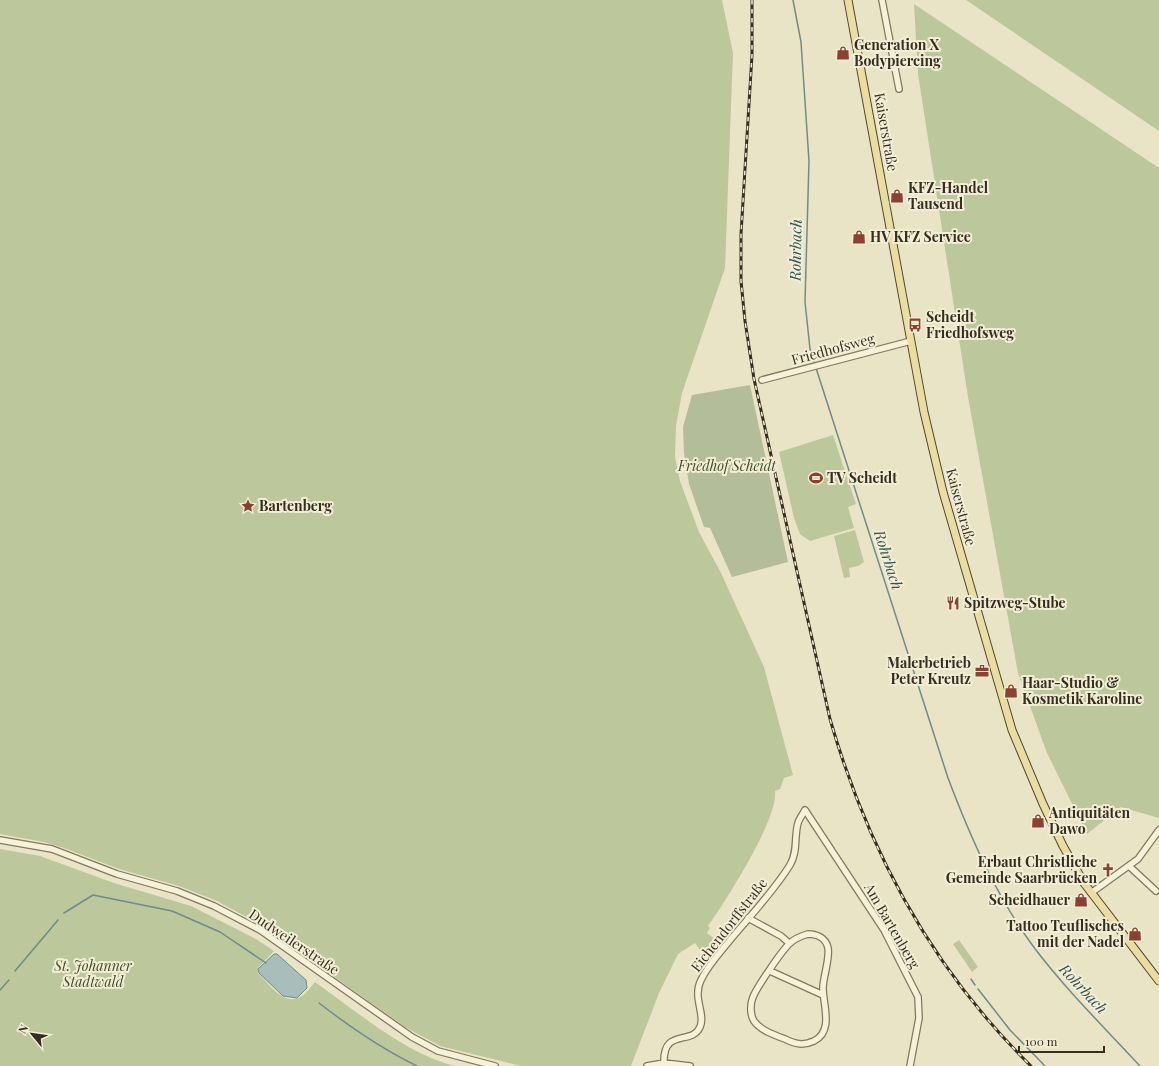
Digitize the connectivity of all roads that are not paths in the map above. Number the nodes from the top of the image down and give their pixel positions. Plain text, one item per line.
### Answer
1 (848, 0) edge
2 (882, 0) edge
3 (899, 89) dead end
4 (911, 342) junction
5 (762, 380) dead end
6 (805, 810) joint
7 (1159, 830) edge
8 (0, 840) edge
9 (1129, 866) junction
10 (1156, 891) dead end
11 (1091, 893) junction
12 (748, 918) junction
13 (789, 943) junction
14 (770, 971) junction
15 (1159, 981) edge
16 (823, 995) junction
17 (664, 1063) junction
18 (495, 1066) edge
19 (647, 1066) edge
20 (690, 1066) edge
21 (910, 1066) edge

1 - 4 main road, Kaiserstraße
2 - 3 street
4 - 5 street, Friedhofsweg
4 - 11 main road, Kaiserstraße
6 - 12 street, Eichendorffstraße
6 - 21 street, Am Bartenberg
7 - 9 street
8 - 18 street, Dudweilerstraße
9 - 10 street
9 - 11 street
11 - 15 main road, Kaiserstraße
12 - 13 street
12 - 17 street, Eichendorffstraße
13 - 14 street
13 - 16 street
14 - 16 street
14 - 16 street
17 - 19 street
17 - 20 street

